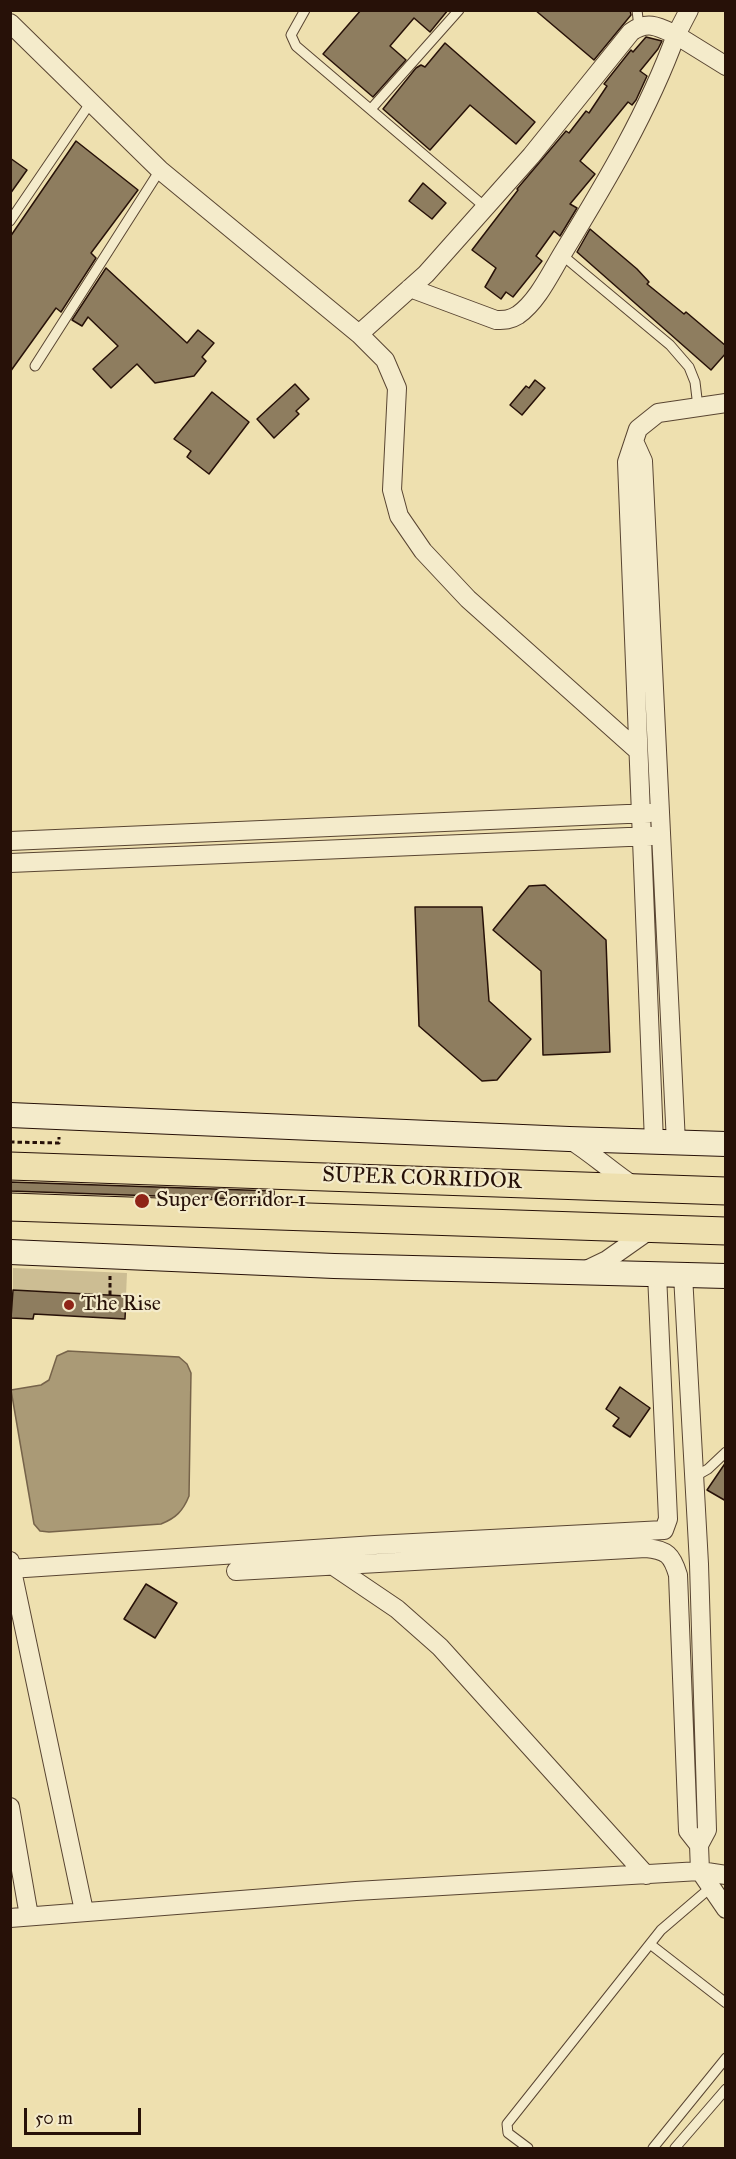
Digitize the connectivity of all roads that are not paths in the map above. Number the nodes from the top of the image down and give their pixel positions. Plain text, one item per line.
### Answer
1 (305, 10) edge
2 (459, 10) edge
3 (689, 10) edge
4 (638, 19) edge
5 (10, 23) edge
6 (676, 35) junction
7 (726, 66) edge
8 (91, 102) junction
9 (371, 109) junction
10 (160, 170) junction
11 (485, 207) junction
12 (10, 221) edge
13 (562, 255) junction
14 (411, 288) junction
15 (359, 334) junction
16 (35, 366) dead end
17 (726, 403) edge
18 (698, 407) junction
19 (634, 441) junction
20 (636, 749) junction
21 (658, 812) junction
22 (639, 814) junction
23 (640, 836) junction
24 (660, 836) junction
25 (10, 841) edge
26 (10, 863) edge
27 (10, 1115) edge
28 (569, 1140) junction
29 (665, 1142) junction
30 (726, 1143) edge
31 (10, 1166) edge
32 (636, 1187) junction
33 (726, 1191) edge
34 (10, 1208) edge
35 (651, 1229) junction
36 (726, 1231) edge
37 (10, 1252) edge
38 (583, 1272) junction
39 (657, 1274) junction
40 (683, 1275) junction
41 (726, 1276) edge
42 (726, 1452) edge
43 (694, 1476) junction
44 (332, 1565) junction
45 (236, 1572) dead end
46 (12, 1575) edge
47 (10, 1807) edge
48 (699, 1845) junction
49 (700, 1871) junction
50 (724, 1872) edge
51 (646, 1875) junction
52 (710, 1888) junction
53 (726, 1909) edge
54 (84, 1911) junction
55 (29, 1916) junction
56 (10, 1918) edge
57 (650, 1944) junction
58 (726, 2002) edge
59 (726, 2058) edge
60 (726, 2089) edge
61 (528, 2148) edge
62 (653, 2148) edge
63 (675, 2148) edge

1 - 9 lane
2 - 9 lane
3 - 6 street
4 - 6 street
4 - 11 street
5 - 8 street
6 - 7 street
6 - 13 street
8 - 10 street
8 - 12 lane
9 - 11 lane
10 - 15 street
10 - 16 lane
11 - 14 street
13 - 14 street
13 - 18 lane
14 - 15 street
15 - 20 street
17 - 18 street
18 - 19 street
19 - 20 street
19 - 21 street
20 - 22 street
21 - 22 street
21 - 24 street
22 - 23 street
22 - 25 street
23 - 24 street
23 - 26 street
23 - 29 street
24 - 29 street
27 - 28 street
28 - 29 street
28 - 32 street
29 - 30 street
31 - 32 main road, SUPER CORRIDOR
32 - 33 main road, SUPER CORRIDOR
34 - 35 main road, SUPER CORRIDOR
35 - 36 main road, SUPER CORRIDOR
35 - 38 street
37 - 38 street
38 - 39 street
39 - 40 street
39 - 46 street
40 - 41 street
40 - 43 street
42 - 43 lane
43 - 48 street
44 - 45 street
44 - 48 street
44 - 51 street
46 - 54 street
47 - 55 street
48 - 49 street
49 - 50 street
49 - 51 street
49 - 52 street
51 - 54 street
52 - 53 street
52 - 57 lane
54 - 55 street
55 - 56 street
57 - 58 lane
57 - 61 lane
59 - 62 lane
60 - 63 lane

